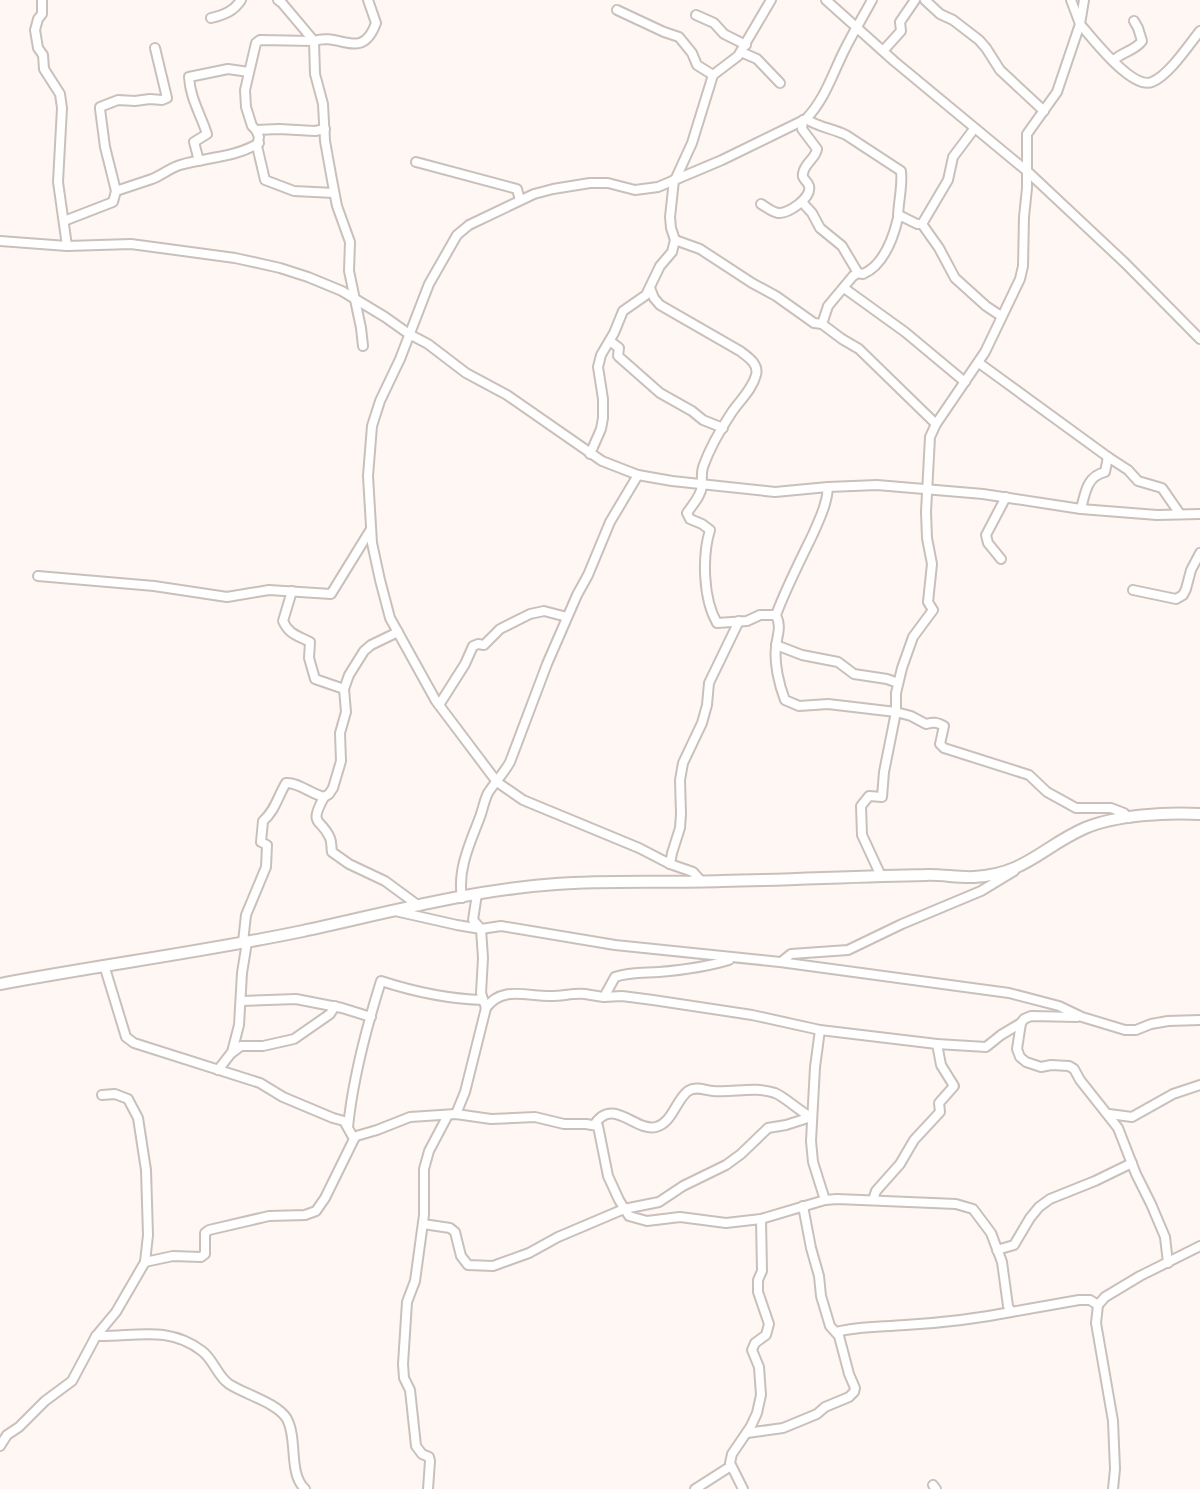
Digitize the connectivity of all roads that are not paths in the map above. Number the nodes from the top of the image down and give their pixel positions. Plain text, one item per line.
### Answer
1 (42, 0) edge
2 (241, 0) edge
3 (278, 0) edge
4 (368, 0) edge
5 (757, 0) edge
6 (826, 0) edge
7 (872, 0) edge
8 (915, 0) edge
9 (925, 0) edge
10 (1071, 0) edge
11 (1084, 0) edge
12 (769, 3) edge
13 (617, 10) dead end
14 (696, 15) dead end
15 (211, 18) dead end
16 (1134, 21) dead end
17 (1080, 24) junction
18 (857, 26) junction
19 (1200, 31) edge
20 (314, 41) junction
21 (155, 48) dead end
22 (743, 48) junction
23 (883, 51) junction
24 (1113, 61) junction
25 (249, 72) junction
26 (713, 75) junction
27 (780, 83) dead end
28 (1044, 111) junction
29 (805, 119) junction
30 (325, 129) junction
31 (974, 129) junction
32 (256, 130) junction
33 (259, 143) junction
34 (199, 161) junction
35 (416, 162) dead end
36 (1028, 172) junction
37 (675, 179) junction
38 (116, 191) junction
39 (334, 193) junction
40 (520, 200) junction
41 (802, 202) junction
42 (761, 204) dead end
43 (898, 218) junction
44 (64, 221) junction
45 (922, 224) junction
46 (675, 240) junction
47 (0, 241) edge
48 (67, 246) junction
49 (858, 273) junction
50 (650, 288) junction
51 (844, 288) junction
52 (355, 298) junction
53 (1001, 316) junction
54 (822, 324) junction
55 (409, 334) junction
56 (1200, 339) edge
57 (610, 341) junction
58 (363, 346) dead end
59 (979, 363) junction
60 (965, 382) junction
61 (936, 424) junction
62 (723, 428) junction
63 (590, 454) junction
64 (1108, 457) junction
65 (638, 475) junction
66 (701, 484) junction
67 (828, 487) junction
68 (928, 488) junction
69 (1006, 497) junction
70 (1081, 509) junction
71 (1180, 514) junction
72 (1200, 514) edge
73 (371, 529) junction
74 (1200, 553) edge
75 (1001, 559) dead end
76 (38, 576) dead end
77 (1133, 590) dead end
78 (292, 591) junction
79 (776, 615) junction
80 (567, 617) junction
81 (739, 621) junction
82 (398, 632) junction
83 (776, 645) junction
84 (898, 683) junction
85 (344, 689) junction
86 (439, 705) junction
87 (896, 712) junction
88 (497, 782) junction
89 (324, 797) junction
90 (1200, 814) edge
91 (1129, 818) junction
92 (670, 864) junction
93 (1018, 868) junction
94 (881, 876) junction
95 (702, 882) junction
96 (477, 894) junction
97 (462, 898) junction
98 (419, 906) junction
99 (394, 911) junction
100 (481, 929) junction
101 (245, 942) junction
102 (734, 958) junction
103 (780, 962) junction
104 (104, 965) junction
105 (0, 984) edge
106 (604, 997) junction
107 (241, 1001) junction
108 (484, 1004) junction
109 (335, 1006) junction
110 (371, 1017) junction
111 (1082, 1017) junction
112 (1200, 1020) edge
113 (1021, 1023) junction
114 (820, 1030) junction
115 (937, 1044) junction
116 (232, 1052) junction
117 (218, 1070) junction
118 (1200, 1085) edge
119 (102, 1095) dead end
120 (452, 1114) junction
121 (1108, 1114) junction
122 (811, 1117) junction
123 (594, 1125) junction
124 (348, 1129) junction
125 (355, 1137) junction
126 (1132, 1163) junction
127 (825, 1200) junction
128 (873, 1200) junction
129 (803, 1206) junction
130 (624, 1209) junction
131 (761, 1219) junction
132 (423, 1224) junction
133 (1200, 1246) edge
134 (997, 1250) junction
135 (145, 1262) junction
136 (1168, 1263) junction
137 (1098, 1305) junction
138 (1011, 1312) junction
139 (836, 1332) junction
140 (96, 1336) junction
141 (747, 1433) junction
142 (0, 1446) edge
143 (731, 1466) junction
144 (305, 1489) edge
145 (428, 1489) edge
146 (695, 1489) edge
147 (743, 1489) edge
148 (1113, 1489) edge

1 - 44 street
2 - 15 street
3 - 20 street
4 - 20 street
5 - 12 street
6 - 18 street
7 - 18 street
8 - 23 street
9 - 28 street
10 - 17 street
11 - 17 street
12 - 22 street
13 - 26 street
14 - 22 street
16 - 24 street
17 - 24 street
17 - 28 street
18 - 23 street
18 - 29 street
19 - 24 street
20 - 25 street
20 - 30 street
21 - 38 street
22 - 26 street
22 - 27 street
23 - 31 street
25 - 32 street
25 - 34 street
26 - 37 street
28 - 36 street
29 - 37 street
29 - 41 street
29 - 43 street
30 - 32 street
30 - 39 street
31 - 36 street
31 - 45 street
32 - 33 street
33 - 34 street
33 - 39 street
34 - 38 street
35 - 40 street
36 - 53 street
36 - 56 street
37 - 40 street
37 - 46 street
38 - 44 street
39 - 52 street
40 - 55 street
41 - 42 street
41 - 49 street
43 - 45 street
43 - 49 street
44 - 48 street
45 - 53 street
46 - 50 street
46 - 54 street
47 - 48 street
48 - 52 street
49 - 51 street
50 - 57 street
50 - 62 street
51 - 54 street
51 - 60 street
52 - 55 street
52 - 58 street
53 - 59 street
54 - 61 street
55 - 63 street
55 - 73 street
57 - 62 street
57 - 63 street
59 - 60 street
59 - 64 street
60 - 61 street
61 - 68 street
62 - 66 street
63 - 65 street
64 - 70 street
64 - 71 street
65 - 66 street
65 - 80 street
66 - 67 street
66 - 81 street
67 - 68 street
67 - 79 street
68 - 69 street
68 - 84 street
69 - 70 street
69 - 75 street
70 - 71 street
71 - 72 street
73 - 78 street
73 - 82 street
74 - 77 street
76 - 78 street
78 - 85 street
79 - 81 street
79 - 83 street
80 - 86 street
80 - 88 street
81 - 92 street
82 - 85 street
82 - 86 street
83 - 84 street
83 - 87 street
84 - 87 street
85 - 89 street
86 - 88 street
87 - 91 street
87 - 94 street
88 - 92 street
88 - 97 street
89 - 98 street
89 - 101 street
90 - 91 street
91 - 93 street
92 - 95 street
93 - 94 street
93 - 103 street
94 - 95 street
95 - 96 street
96 - 97 street
96 - 100 street
97 - 98 street
98 - 99 street
99 - 100 street
99 - 101 street
100 - 102 street
100 - 108 street
101 - 104 street
101 - 107 street
102 - 103 street
102 - 106 street
103 - 111 street
104 - 105 street
104 - 117 street
106 - 108 street
106 - 114 street
107 - 109 street
107 - 116 street
108 - 110 street
108 - 120 street
109 - 110 street
109 - 116 street
110 - 124 street
111 - 112 street
111 - 113 street
113 - 115 street
113 - 121 street
114 - 115 street
114 - 122 street
115 - 128 street
116 - 117 street
117 - 124 street
118 - 121 street
119 - 135 street
120 - 123 street
120 - 125 street
120 - 132 street
121 - 126 street
122 - 123 street
122 - 127 street
122 - 130 street
123 - 130 street
124 - 125 street
125 - 135 street
126 - 134 street
126 - 136 street
127 - 128 street
127 - 129 street
128 - 134 street
129 - 131 street
129 - 139 street
130 - 131 street
130 - 132 street
131 - 141 street
132 - 145 street
133 - 136 street
134 - 138 street
135 - 140 street
136 - 137 street
137 - 138 street
137 - 148 street
138 - 139 street
139 - 141 street
140 - 142 street
140 - 144 street
141 - 143 street
143 - 146 street
143 - 147 street

